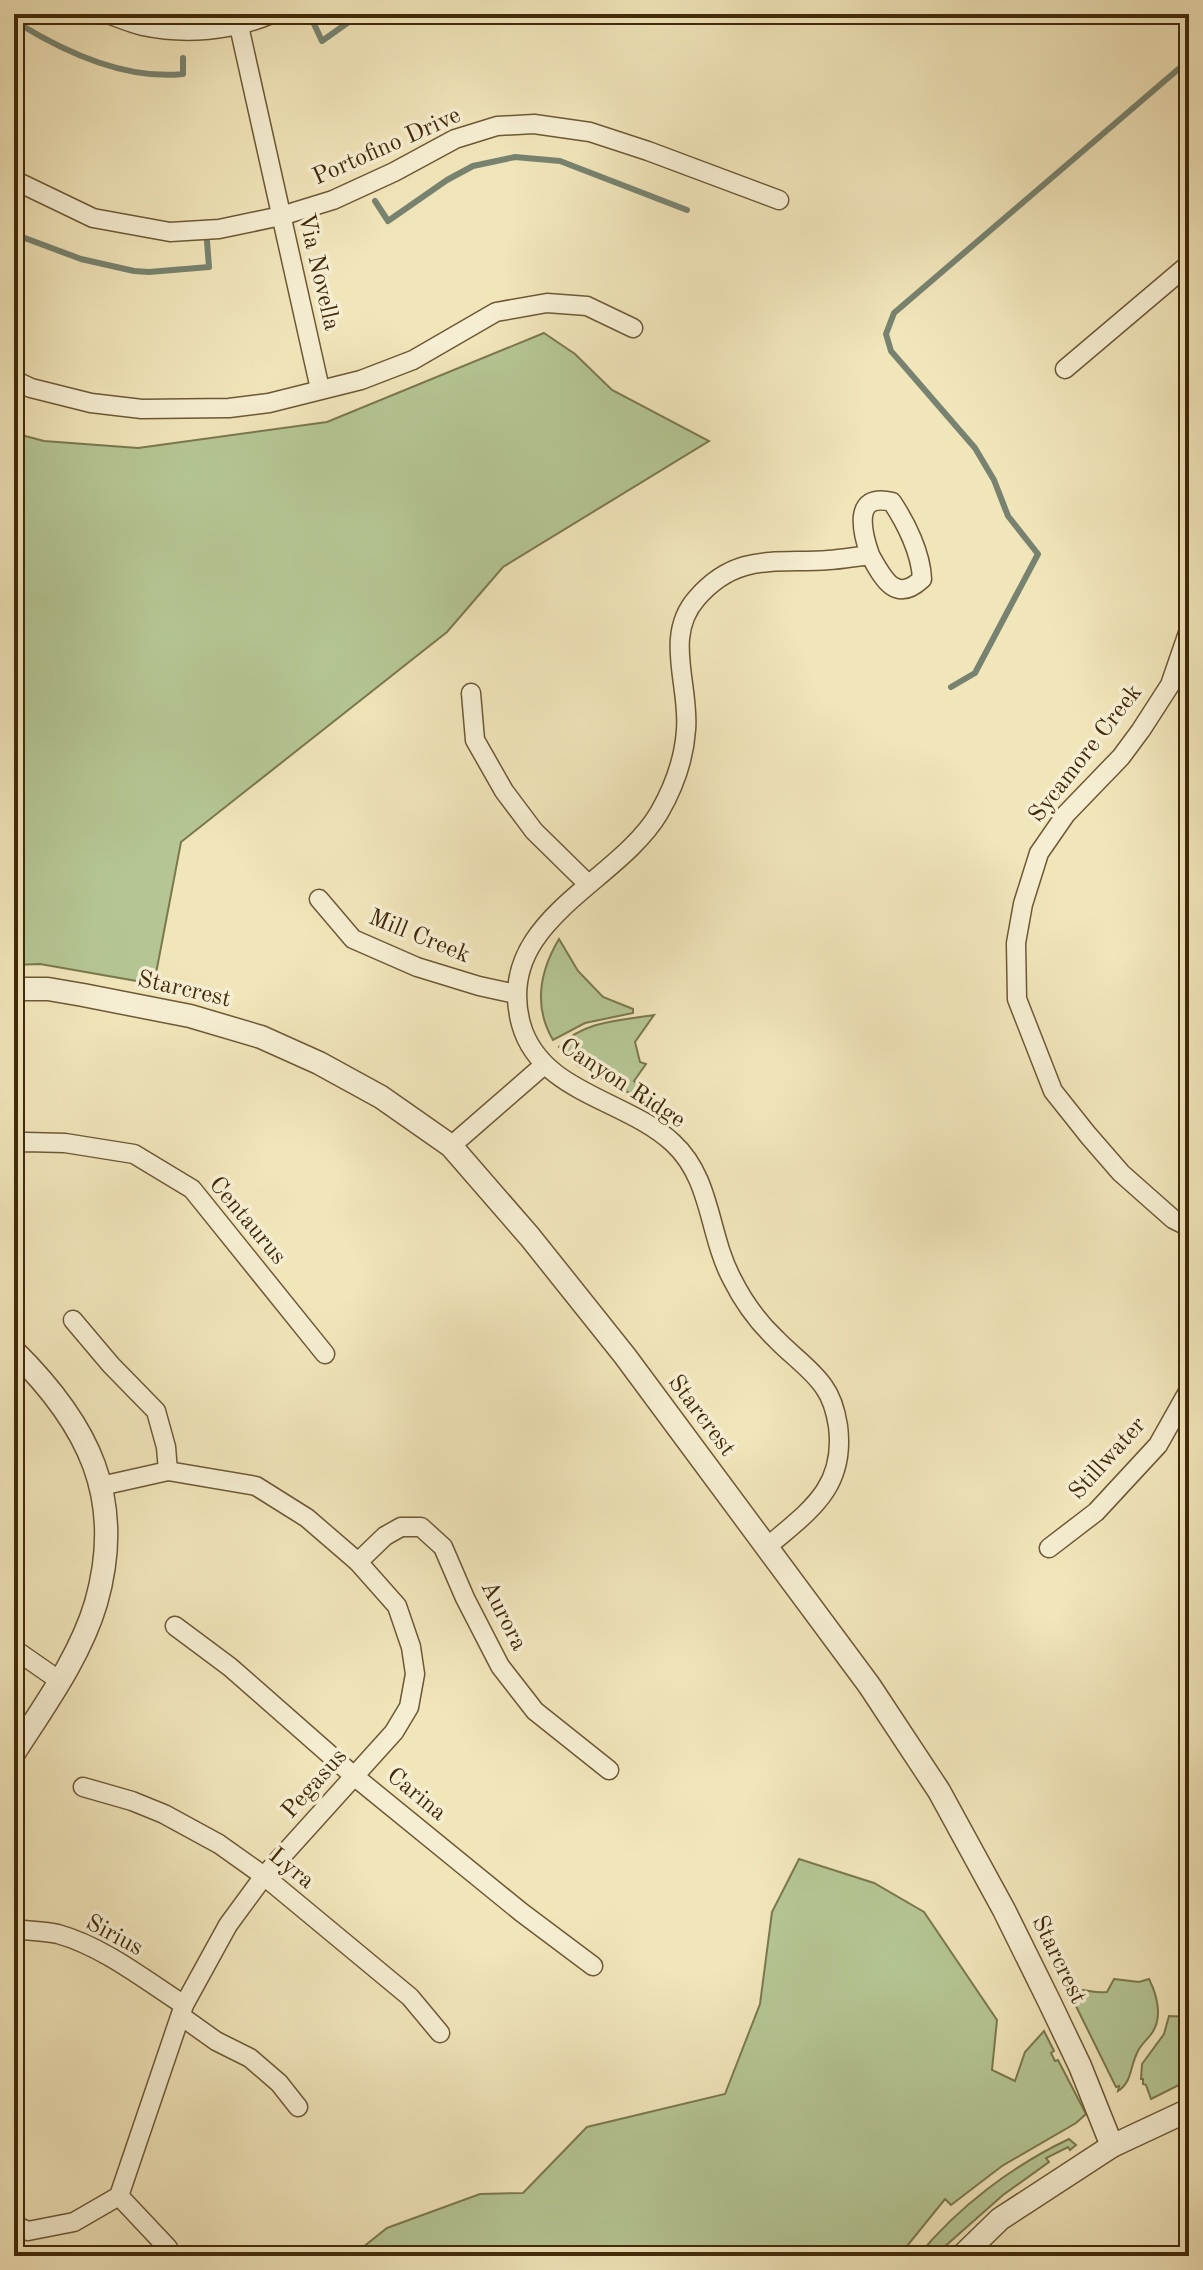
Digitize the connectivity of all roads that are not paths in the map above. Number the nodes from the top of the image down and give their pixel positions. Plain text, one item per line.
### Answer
1 (108, 14) edge
2 (271, 14) edge
3 (239, 26) junction
4 (14, 180) edge
5 (779, 200) dead end
6 (281, 216) junction
7 (1189, 264) edge
8 (633, 328) dead end
9 (1065, 369) dead end
10 (14, 380) edge
11 (320, 389) junction
12 (870, 555) junction
13 (1189, 630) edge
14 (471, 693) dead end
15 (588, 884) junction
16 (319, 899) dead end
17 (14, 989) edge
18 (516, 994) junction
19 (544, 1065) junction
20 (14, 1144) edge
21 (451, 1146) junction
22 (1189, 1227) edge
23 (73, 1320) dead end
24 (14, 1351) edge
25 (325, 1354) dead end
26 (1189, 1390) edge
27 (168, 1471) junction
28 (101, 1486) junction
29 (767, 1547) junction
30 (1049, 1548) dead end
31 (358, 1562) junction
32 (175, 1626) dead end
33 (14, 1649) edge
34 (60, 1681) junction
35 (14, 1753) edge
36 (609, 1770) dead end
37 (354, 1776) junction
38 (83, 1787) dead end
39 (264, 1876) junction
40 (14, 1929) edge
41 (593, 1966) dead end
42 (183, 2011) junction
43 (440, 2033) dead end
44 (298, 2107) dead end
45 (1189, 2110) edge
46 (1112, 2146) junction
47 (119, 2196) junction
48 (14, 2225) edge
49 (168, 2248) dead end
50 (962, 2256) edge

1 - 3 street
2 - 3 street
3 - 6 street, Via Novella
4 - 6 street, Portofino Drive
5 - 6 street, Portofino Drive
6 - 11 street, Via Novella
7 - 9 street
8 - 11 street
10 - 11 street
12 - 12 street
12 - 15 street, Canyon Ridge
13 - 22 street, Sycamore Creek
14 - 15 street
15 - 18 street, Canyon Ridge
16 - 18 street, Mill Creek
17 - 21 street, Starcrest
18 - 19 street, Canyon Ridge
19 - 21 street
19 - 29 street, Canyon Ridge
20 - 25 street, Centaurus
21 - 29 street, Starcrest
23 - 27 street
24 - 28 street
26 - 30 street, Stillwater
27 - 28 street, Pegasus
27 - 31 street, Pegasus
28 - 34 street
29 - 46 street, Starcrest
31 - 36 street, Aurora
31 - 37 street, Pegasus
32 - 37 street, Carina
33 - 34 street
34 - 35 street
37 - 39 street, Pegasus
37 - 41 street, Carina
38 - 39 street, Lyra
39 - 42 street, Pegasus
39 - 43 street, Lyra
40 - 42 street, Sirius
42 - 44 street, Sirius
42 - 47 street, Pegasus
45 - 46 street
46 - 50 street
47 - 48 street
47 - 49 street

